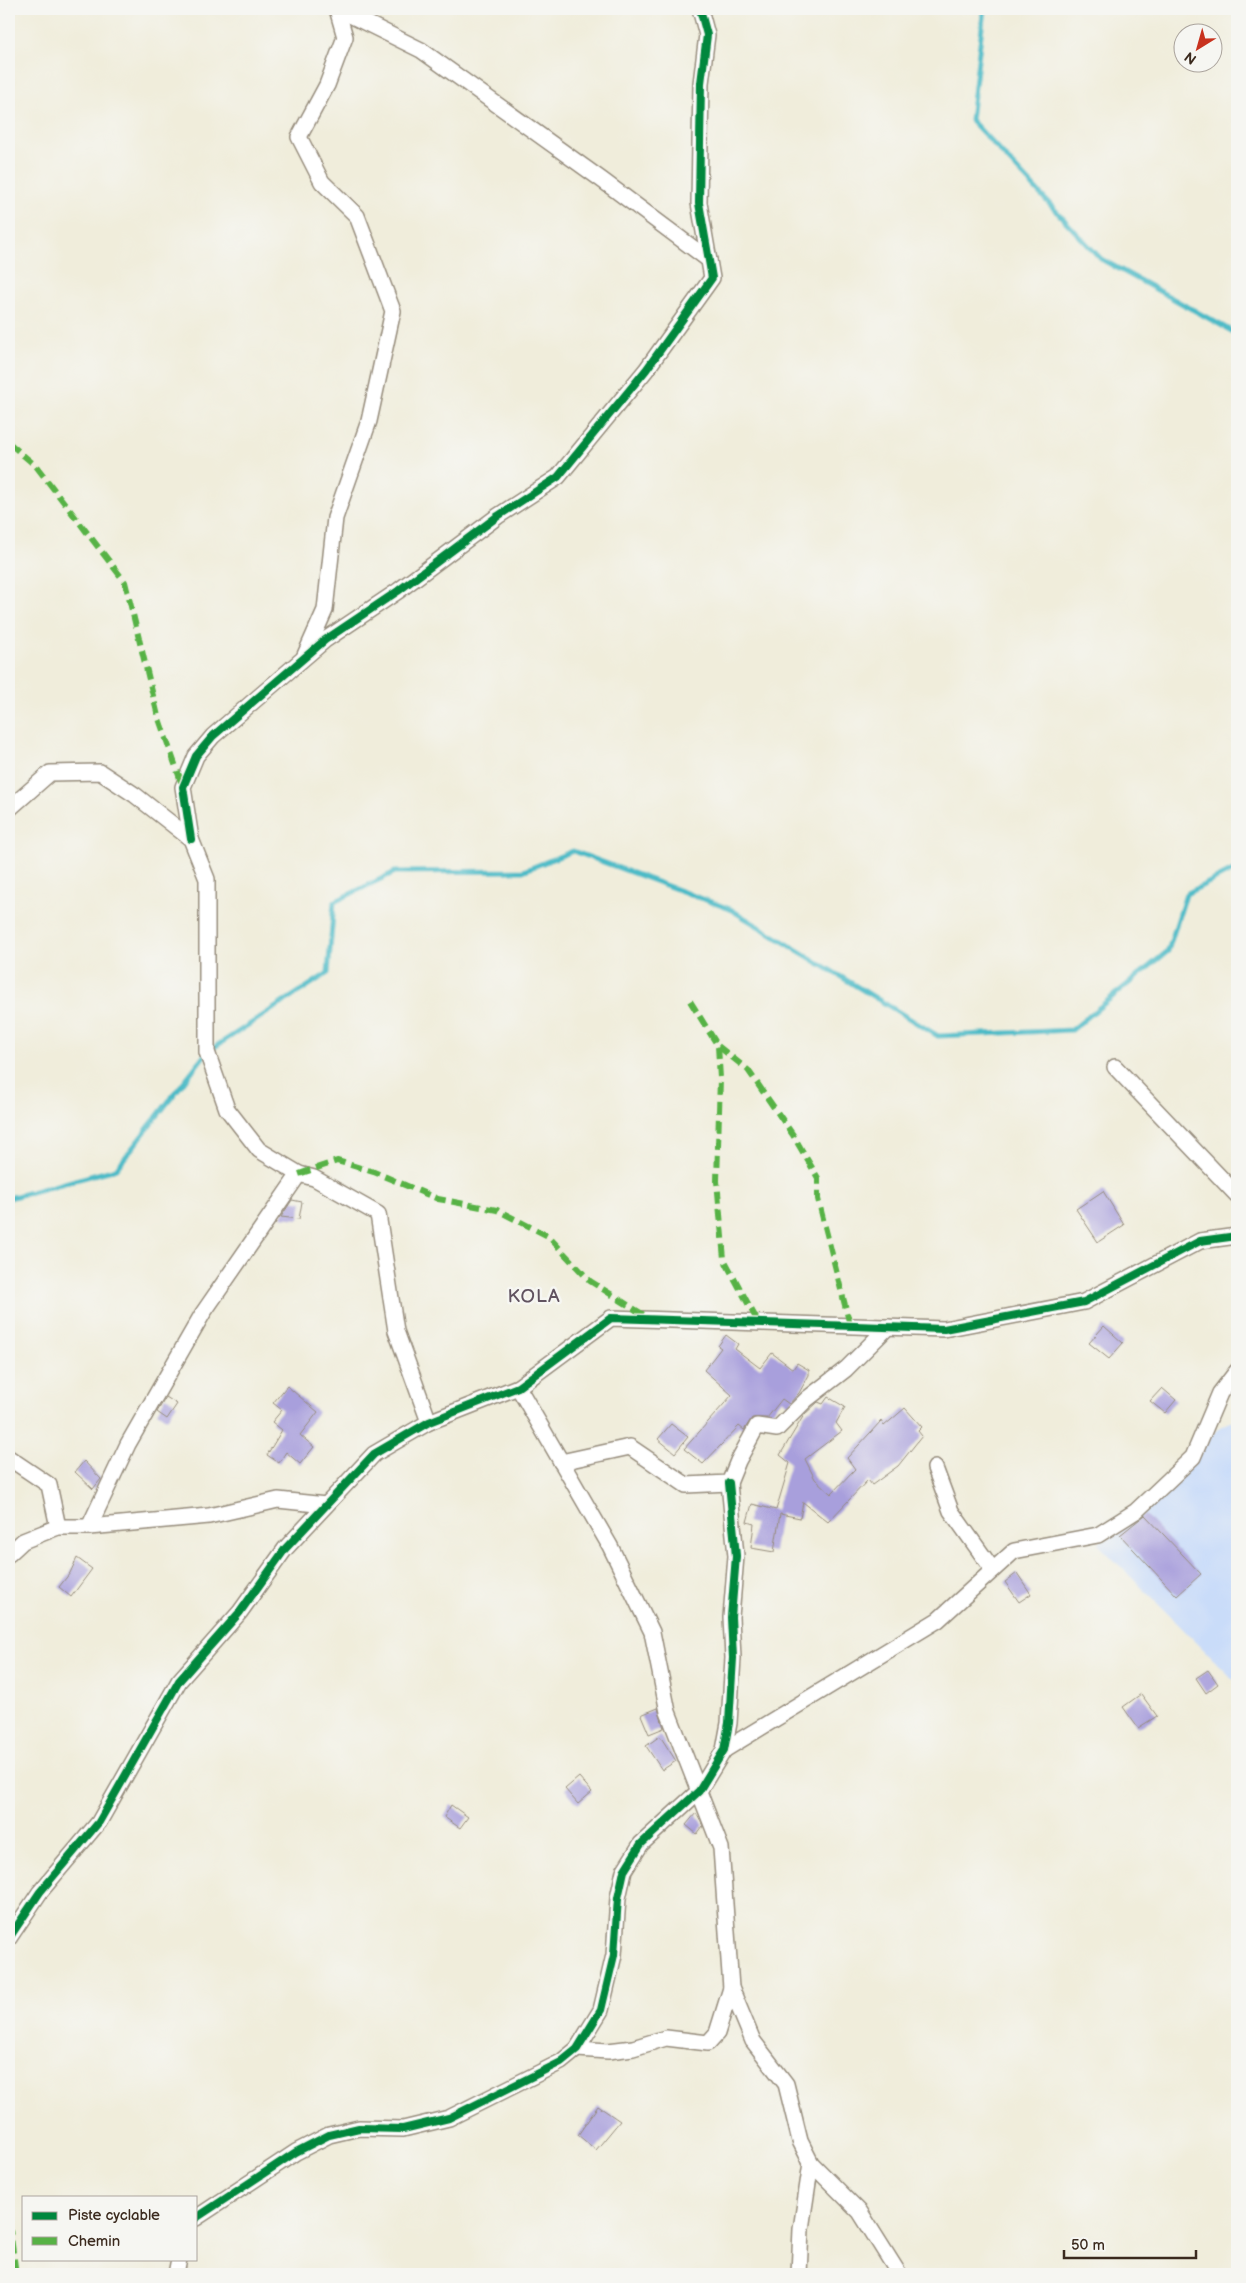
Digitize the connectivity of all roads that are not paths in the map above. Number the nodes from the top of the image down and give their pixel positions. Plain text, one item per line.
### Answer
1 (338, 9) edge
2 (700, 9) edge
3 (709, 260) junction
4 (303, 659) junction
5 (9, 809) edge
6 (191, 839) junction
7 (1114, 1066) dead end
8 (299, 1174) junction
9 (1237, 1195) edge
10 (1237, 1236) edge
11 (888, 1327) junction
12 (1237, 1371) edge
13 (518, 1387) junction
14 (429, 1422) junction
15 (9, 1458) edge
16 (561, 1462) junction
17 (935, 1468) dead end
18 (729, 1483) junction
19 (326, 1505) junction
20 (58, 1527) junction
21 (89, 1527) junction
22 (9, 1554) edge
23 (993, 1570) junction
24 (724, 1750) junction
25 (699, 1791) junction
26 (9, 1938) edge
27 (731, 1988) junction
28 (578, 2049) junction
29 (811, 2163) junction
30 (198, 2217) edge
31 (179, 2260) edge
32 (176, 2274) edge
33 (799, 2274) edge
34 (899, 2274) edge

1 - 3 street
1 - 4 street
2 - 3 street
3 - 4 street
4 - 6 street
5 - 6 street
6 - 8 street
7 - 9 street
8 - 14 street
8 - 21 street
10 - 11 street
11 - 13 street
11 - 18 street
12 - 23 street
13 - 14 street
13 - 16 street
14 - 19 street
15 - 20 street
16 - 18 street
16 - 25 street
17 - 23 street
18 - 24 street
19 - 21 street
19 - 26 street
20 - 21 street
20 - 22 street
23 - 24 street
24 - 25 street
25 - 27 street
25 - 28 street
27 - 28 street
27 - 29 street
28 - 30 street
29 - 33 street
29 - 34 street
31 - 32 street

